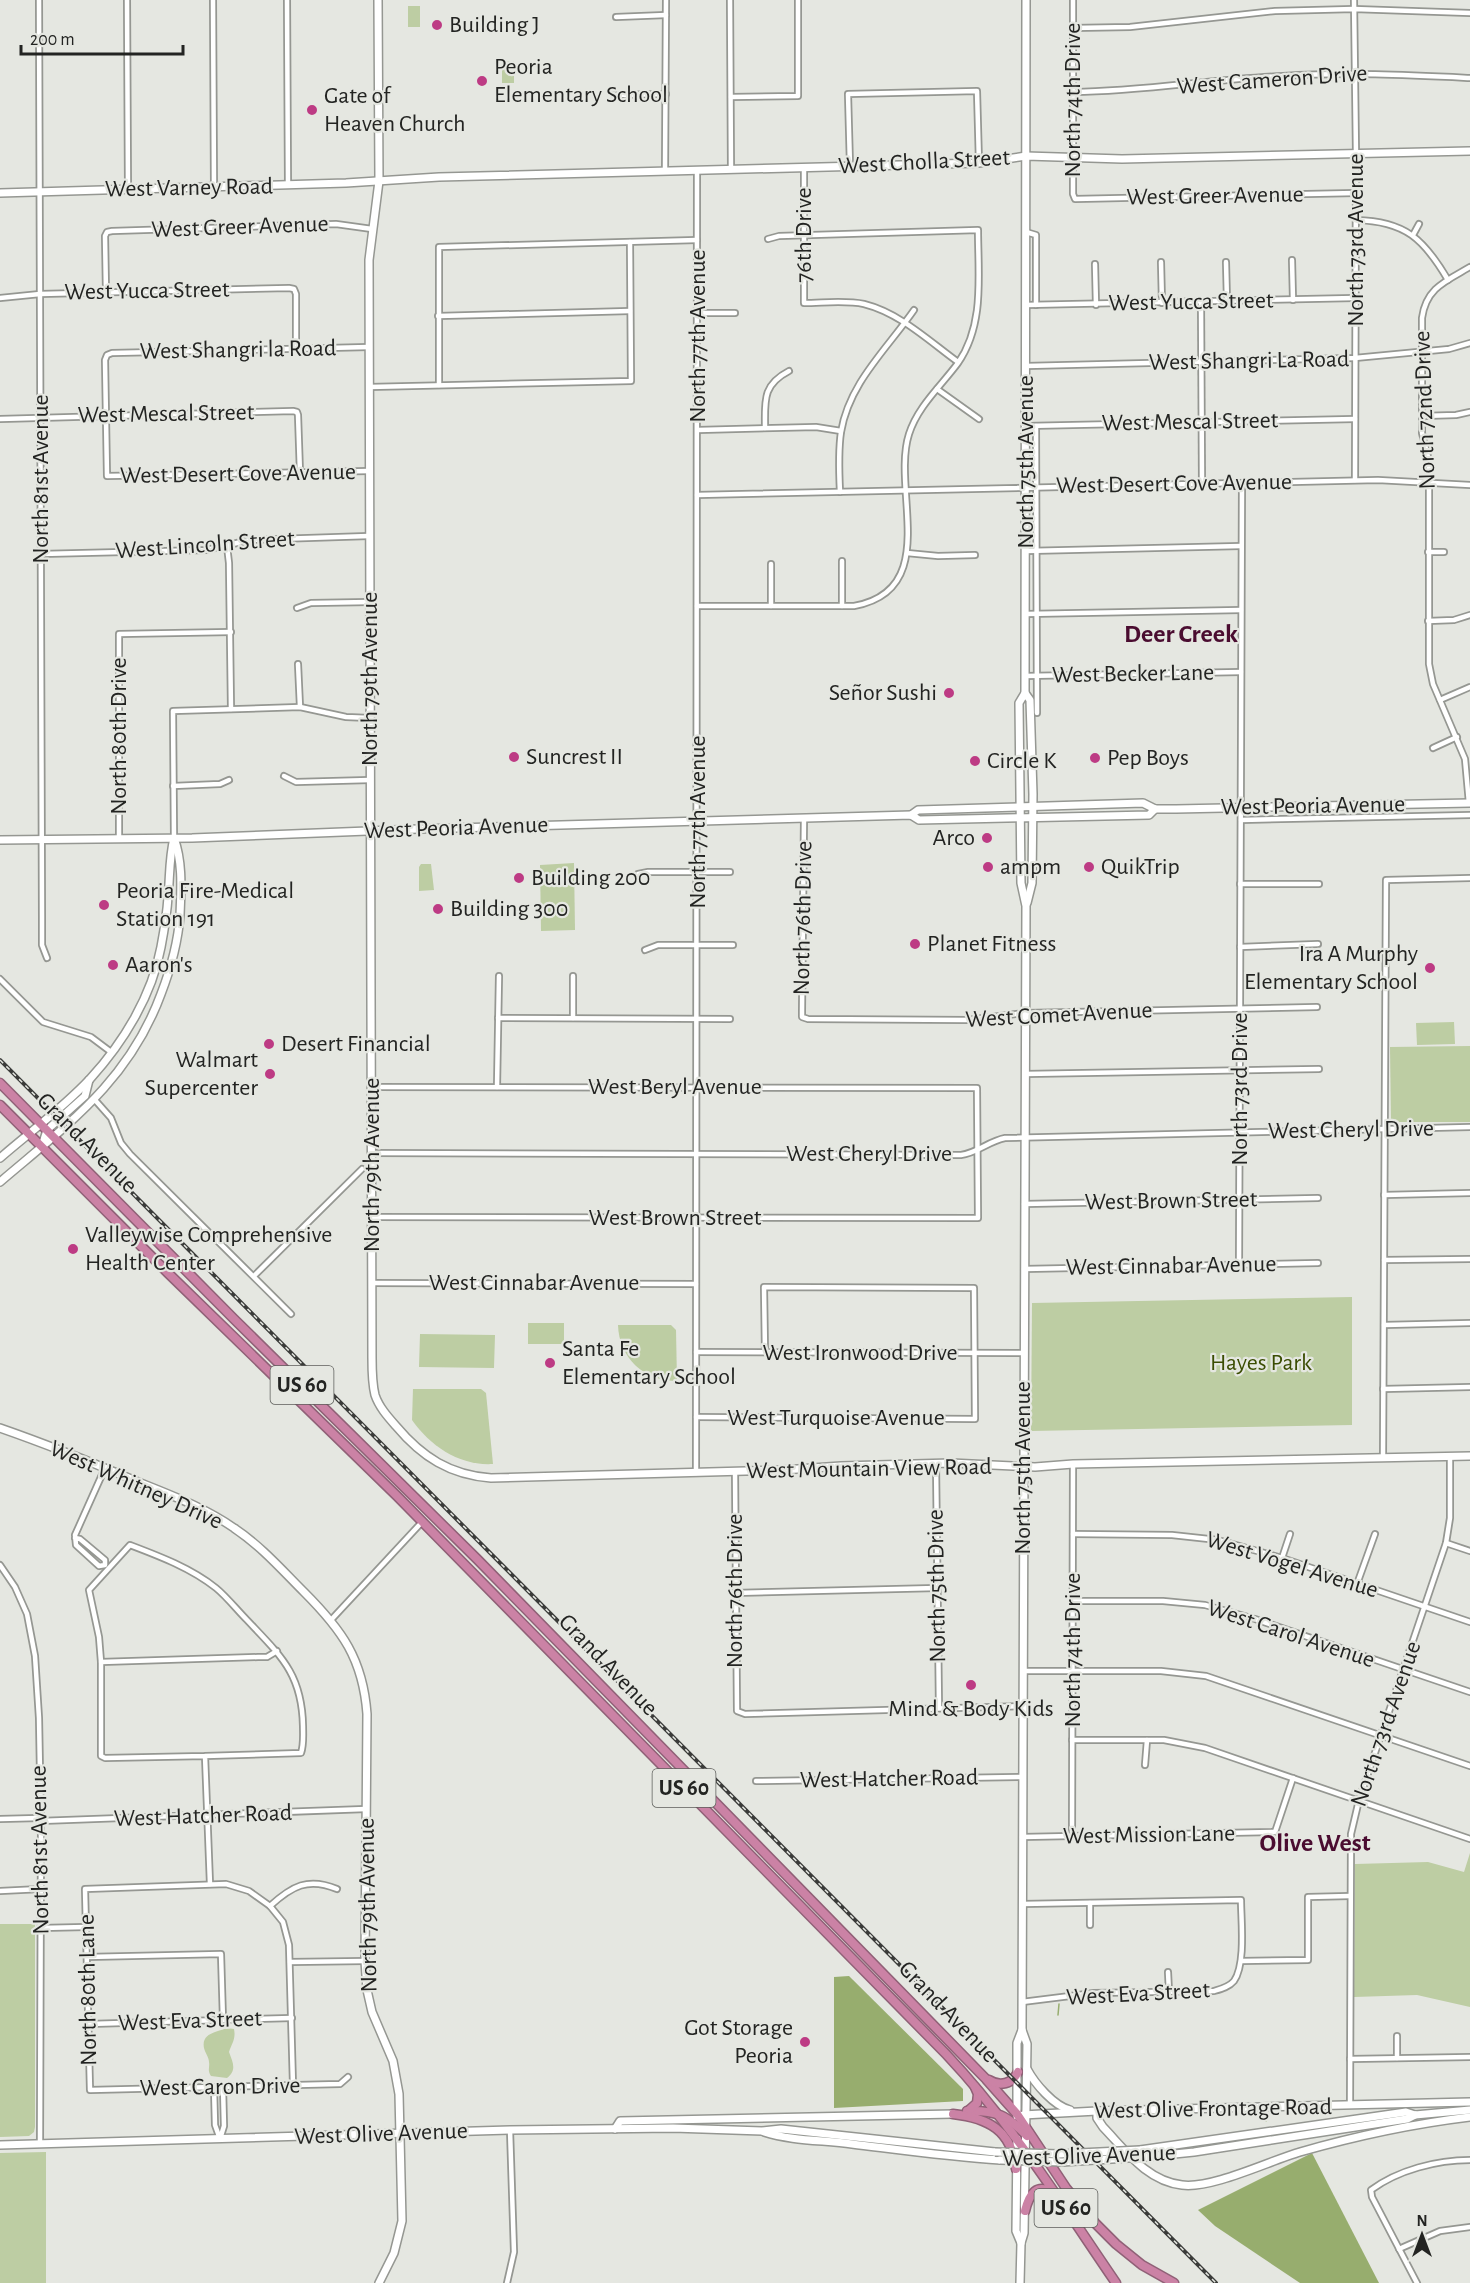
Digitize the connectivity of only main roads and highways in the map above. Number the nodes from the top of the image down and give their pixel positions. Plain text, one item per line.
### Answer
1 (378, 0) edge
2 (1026, 0) edge
3 (1470, 151) edge
4 (1026, 156) junction
5 (379, 181) junction
6 (0, 193) edge
7 (1025, 693) junction
8 (1019, 703) junction
9 (1030, 723) junction
10 (1470, 803) edge
11 (1123, 804) junction
12 (1033, 805) junction
13 (1020, 806) junction
14 (1155, 809) junction
15 (912, 815) junction
16 (1123, 816) junction
17 (1020, 818) junction
18 (1033, 818) junction
19 (370, 830) junction
20 (174, 838) junction
21 (0, 840) edge
22 (1026, 906) junction
23 (141, 1003) junction
24 (155, 1011) junction
25 (89, 1080) junction
26 (0, 1083) edge
27 (0, 1105) edge
28 (40, 1124) junction
29 (28, 1133) junction
30 (50, 1134) junction
31 (42, 1147) junction
32 (0, 1158) edge
33 (0, 1182) edge
34 (372, 1358) joint
35 (0, 1428) edge
36 (1470, 1456) edge
37 (1023, 1467) junction
38 (357, 1663) joint
39 (689, 1777) junction
40 (680, 1784) junction
41 (1022, 2070) junction
42 (986, 2079) junction
43 (974, 2084) junction
44 (1470, 2102) edge
45 (992, 2105) junction
46 (1470, 2110) edge
47 (967, 2111) junction
48 (1076, 2111) junction
49 (1097, 2111) junction
50 (953, 2114) junction
51 (999, 2114) junction
52 (1021, 2114) junction
53 (1470, 2117) edge
54 (642, 2124) junction
55 (762, 2131) junction
56 (1021, 2131) junction
57 (400, 2134) junction
58 (0, 2145) edge
59 (1025, 2147) junction
60 (1142, 2153) junction
61 (1016, 2169) junction
62 (1061, 2201) junction
63 (1025, 2211) junction
64 (1021, 2243) junction
65 (379, 2283) edge
66 (1020, 2283) edge
67 (1116, 2283) edge
68 (1174, 2283) edge

1 - 5 main road, North 79th Avenue
2 - 4 main road, North 75th Avenue
3 - 4 main road, West Cholla Street
4 - 5 main road, West Cholla Street
4 - 7 main road, North 75th Avenue
5 - 6 main road, West Varney Road
5 - 19 main road, North 79th Avenue
7 - 8 main road
7 - 9 main road, North 75th Avenue
8 - 9 main road
8 - 13 main road, North 75th Avenue
9 - 12 main road, North 75th Avenue
10 - 14 main road, West Peoria Avenue
11 - 12 main road, West Peoria Avenue
11 - 14 main road, West Peoria Avenue
11 - 16 main road
12 - 13 main road, West Peoria Avenue
12 - 18 main road, North 75th Avenue
13 - 15 main road, West Peoria Avenue
13 - 17 main road, North 75th Avenue
14 - 16 main road, West Peoria Avenue
15 - 17 main road, West Peoria Avenue
15 - 19 main road, West Peoria Avenue
16 - 18 main road, West Peoria Avenue
17 - 18 main road, West Peoria Avenue
17 - 22 main road, North 75th Avenue
18 - 22 main road, North 75th Avenue
19 - 20 main road, West Peoria Avenue
19 - 34 main road, North 79th Avenue
20 - 21 main road, West Peoria Avenue
20 - 23 main road
20 - 24 main road
22 - 37 main road, North 75th Avenue
23 - 24 main road
23 - 25 main road
24 - 30 main road
25 - 28 main road
25 - 30 main road
26 - 28 highway, Grand Avenue / US 60
27 - 29 highway, Grand Avenue / US 60
28 - 29 main road
28 - 30 highway, Grand Avenue / US 60
29 - 31 highway, Grand Avenue / US 60
29 - 32 main road
30 - 31 main road
30 - 39 highway, Grand Avenue / US 60
31 - 33 main road
31 - 40 highway, Grand Avenue / US 60
34 - 37 main road, West Mountain View Road
35 - 38 main road, West Whitney Drive
36 - 37 main road, West Mountain View Road
37 - 41 main road, North 75th Avenue
38 - 57 main road, North 79th Avenue
39 - 40 highway
39 - 42 highway, Grand Avenue / US 60
40 - 43 highway, Grand Avenue / US 60
41 - 42 highway
41 - 48 main road
41 - 52 main road, North 75th Avenue
42 - 52 highway, Grand Avenue / US 60
43 - 45 highway, Grand Avenue / US 60
43 - 47 highway
44 - 49 main road, West Olive Frontage Road
45 - 51 highway, Grand Avenue / US 60
45 - 52 highway
46 - 60 main road, West Olive Avenue
47 - 50 highway
47 - 51 highway
48 - 49 main road, West Olive Frontage Road
48 - 52 main road, West Olive Frontage Road
49 - 53 main road
50 - 54 main road
50 - 61 highway
51 - 56 highway, Grand Avenue / US 60
52 - 56 highway, Grand Avenue / US 60
54 - 55 main road, West Olive Avenue
54 - 57 main road, West Olive Avenue
55 - 60 main road, West Olive Avenue, bridge
55 - 60 main road, West Olive Avenue, bridge
56 - 59 highway, Grand Avenue / US 60
56 - 61 main road
56 - 68 highway, US 60
57 - 58 main road, West Olive Avenue
57 - 65 main road, North 79th Avenue
59 - 62 highway, Grand Avenue / US 60
59 - 63 main road
61 - 64 main road
62 - 63 highway
62 - 67 highway, Grand Avenue / US 60
63 - 64 main road
64 - 66 main road

